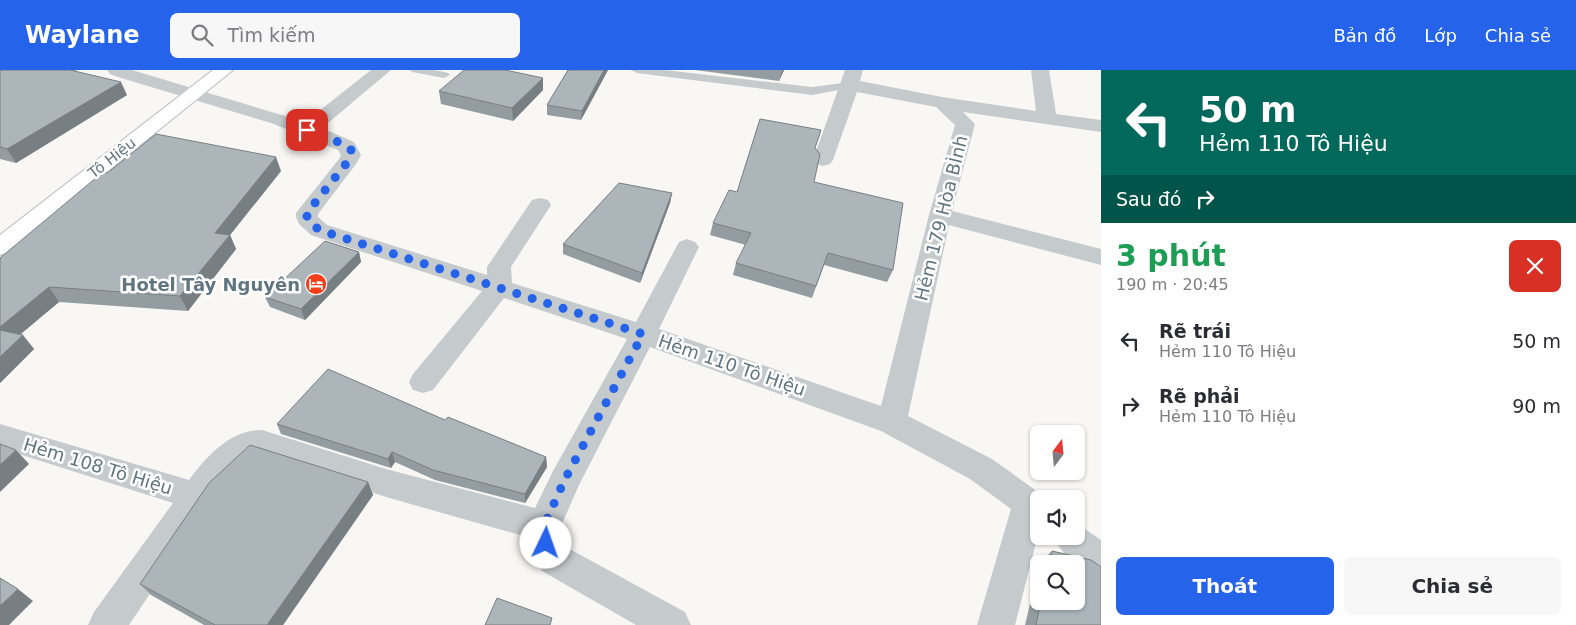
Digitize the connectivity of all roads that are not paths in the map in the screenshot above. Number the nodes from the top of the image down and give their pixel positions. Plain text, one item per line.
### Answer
1 (116, 70) edge
2 (224, 70) edge
3 (382, 70) edge
4 (416, 70) edge
5 (637, 70) edge
6 (1040, 70) edge
7 (444, 75) dead end
8 (852, 78) edge
9 (194, 94) junction
10 (942, 103) junction
11 (1047, 118) junction
12 (1101, 126) edge
13 (307, 130) junction
14 (824, 160) dead end
15 (540, 205) dead end
16 (940, 215) junction
17 (0, 247) edge
18 (687, 247) dead end
19 (1101, 257) edge
20 (499, 287) junction
21 (643, 334) junction
22 (423, 382) dead end
23 (892, 422) junction
24 (0, 436) edge
25 (195, 496) junction
26 (1030, 504) edge
27 (1030, 519) edge
28 (544, 526) junction
29 (1082, 545) edge
30 (1101, 560) edge
31 (107, 625) edge
32 (672, 625) edge
33 (996, 625) edge

1 - 9 street, Hẻm 110 Tô Hiệu
2 - 9 street, Tô Hiệu
3 - 13 street
4 - 7 lane
5 - 8 lane
6 - 11 street
8 - 10 street
8 - 14 street
9 - 13 street, Hẻm 110 Tô Hiệu
9 - 17 street, Tô Hiệu
10 - 11 street
10 - 16 street, Hẻm 179 Hòa BÌnh
11 - 12 street
13 - 20 street, Hẻm 110 Tô Hiệu
15 - 20 street
16 - 19 street
16 - 23 street, Hẻm 179 Hòa BÌnh
18 - 21 street
20 - 21 street, Hẻm 110 Tô Hiệu
20 - 22 street
21 - 23 street, Hẻm 110 Tô Hiệu
21 - 28 street
23 - 26 street, Hẻm 110 Tô Hiệu
24 - 25 street, Hẻm 108 Tô Hiệu
25 - 28 street
25 - 31 street
27 - 33 street
28 - 32 street
29 - 30 street

